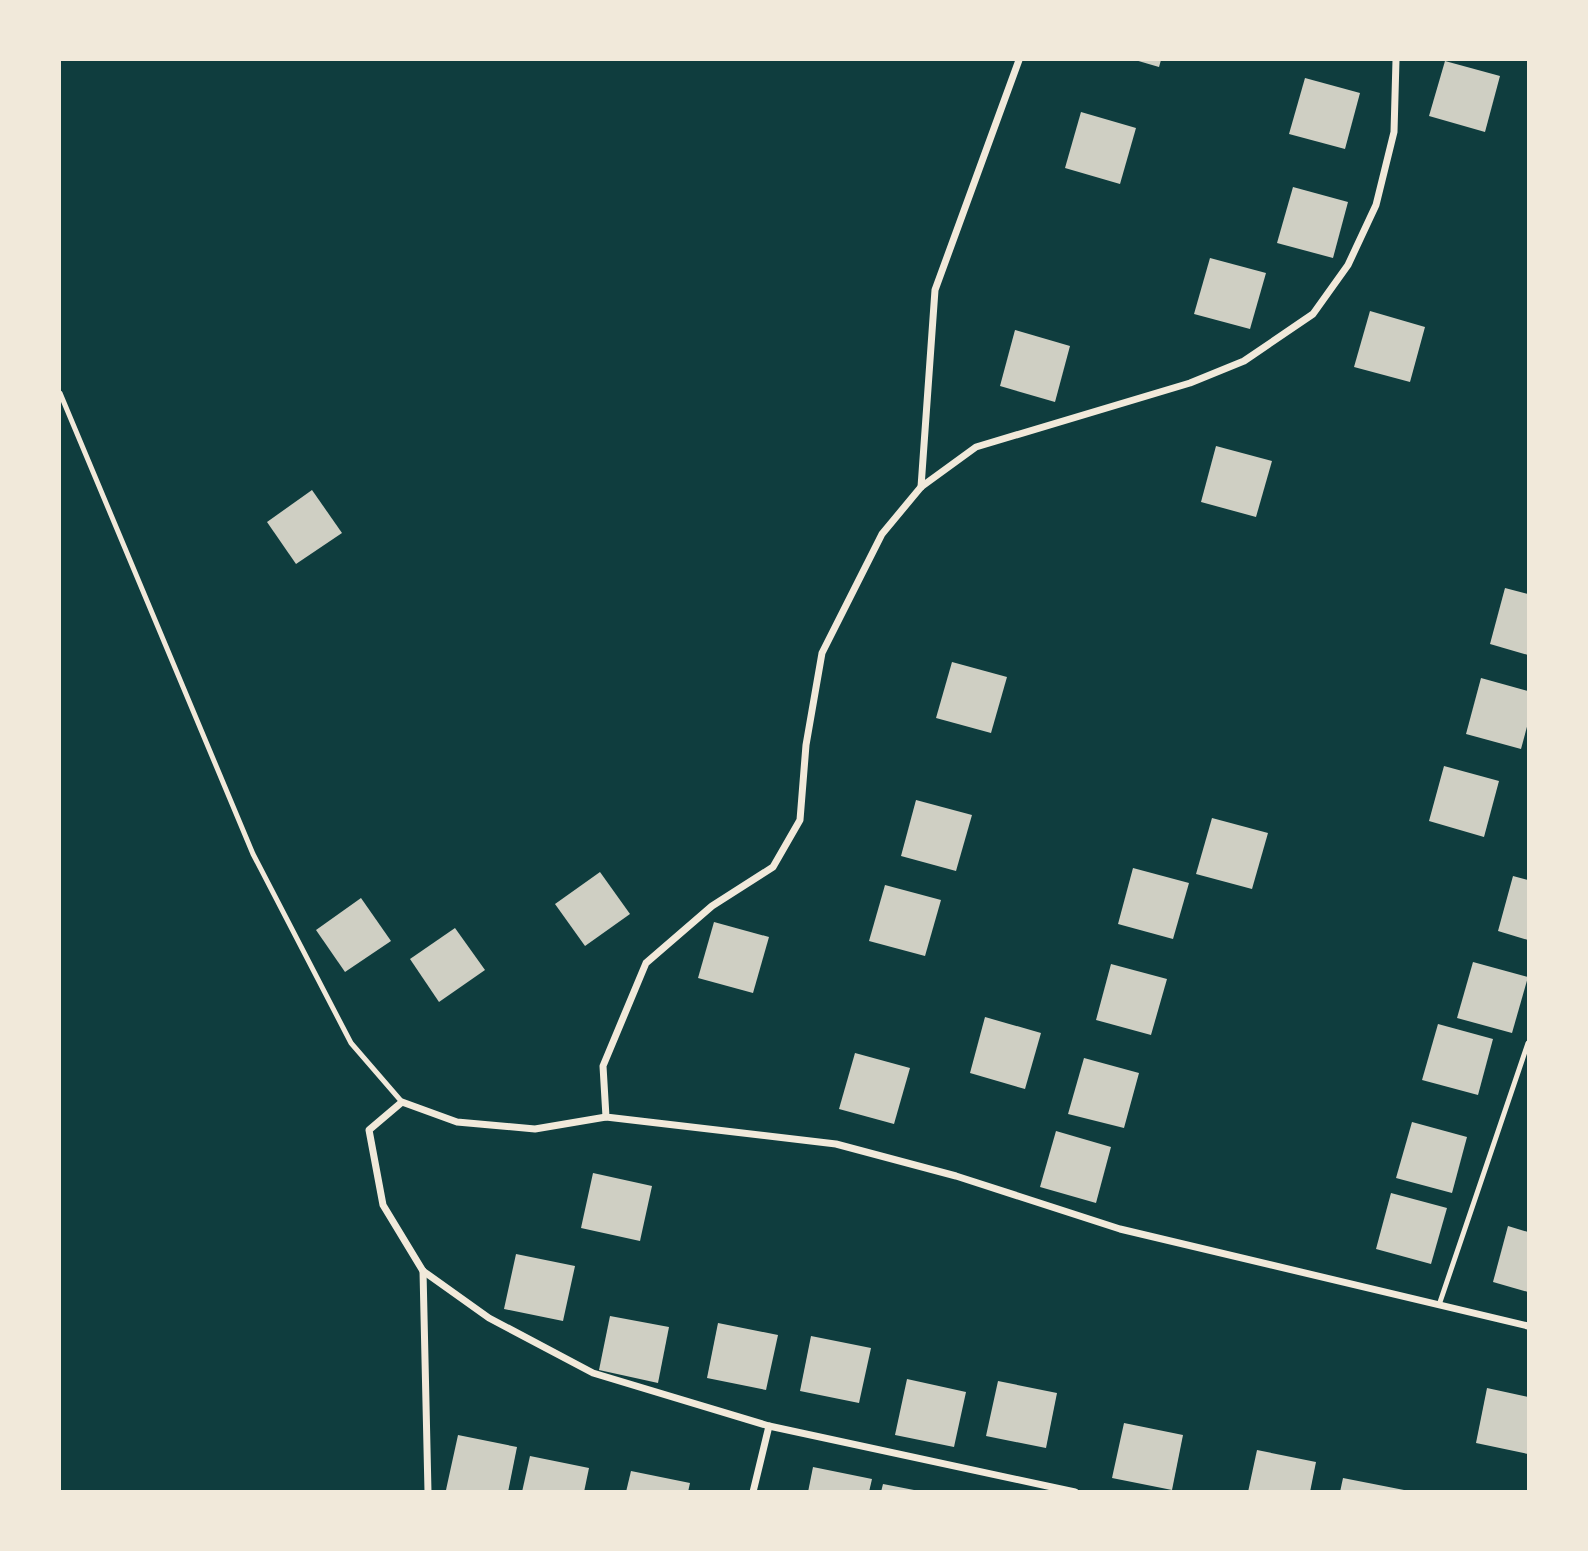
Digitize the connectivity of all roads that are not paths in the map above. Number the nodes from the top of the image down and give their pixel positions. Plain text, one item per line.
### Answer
1 (1019, 60) edge
2 (1396, 60) edge
3 (60, 393) edge
4 (921, 487) junction
5 (1528, 1043) edge
6 (402, 1102) junction
7 (606, 1117) junction
8 (423, 1271) junction
9 (1439, 1305) junction
10 (1528, 1326) edge
11 (769, 1426) junction
12 (428, 1492) edge
13 (753, 1492) edge
14 (1075, 1492) edge

1 - 4 street
2 - 4 street
3 - 6 lane
4 - 7 street
5 - 9 lane
6 - 7 street
6 - 8 street
7 - 9 street
8 - 11 street
8 - 12 street
9 - 10 street
11 - 13 street
11 - 14 street

